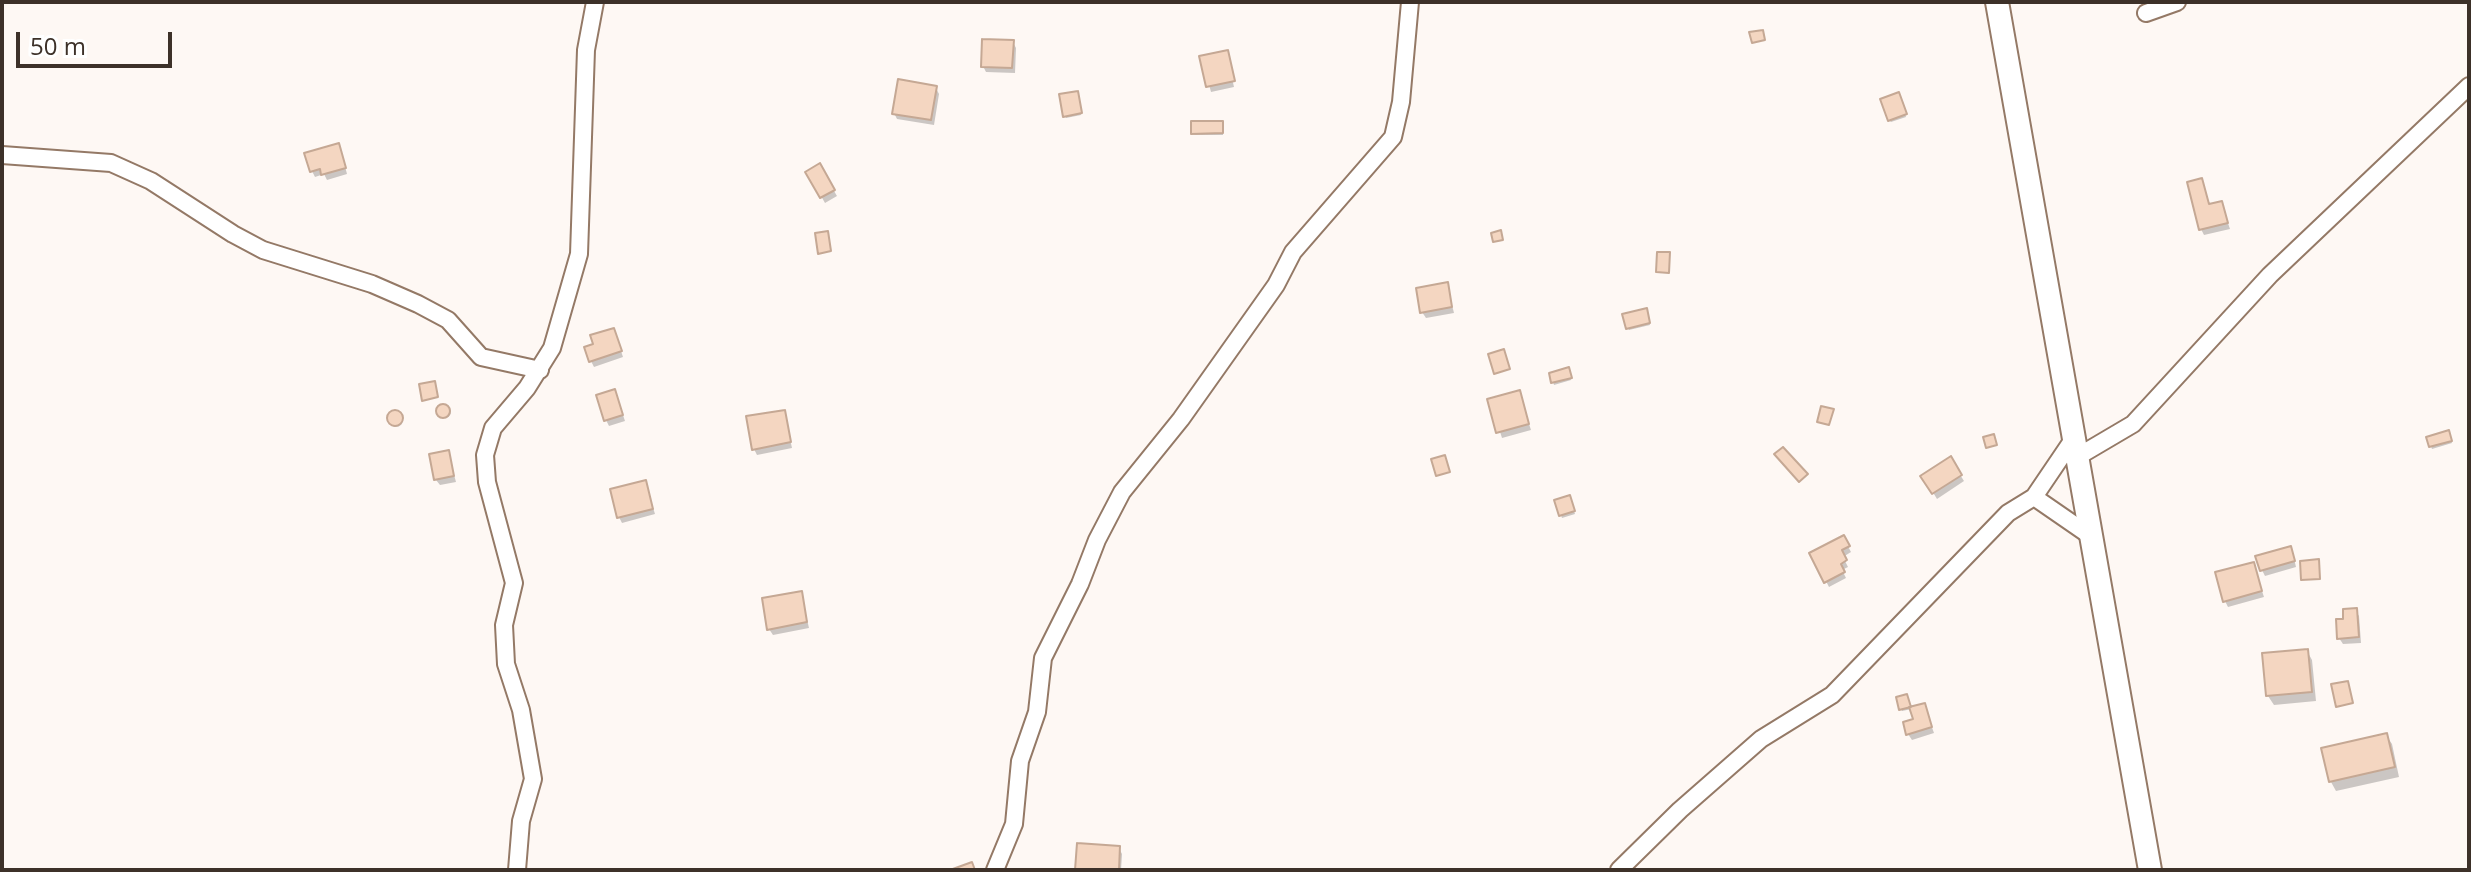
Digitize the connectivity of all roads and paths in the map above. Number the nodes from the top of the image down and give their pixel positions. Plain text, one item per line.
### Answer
1 (595, 2) edge
2 (1410, 2) edge
3 (1997, 2) edge
4 (2177, 2) edge
5 (2146, 13) dead end
6 (2469, 86) edge
7 (2, 155) edge
8 (540, 370) junction
9 (2076, 447) junction
10 (2034, 497) junction
11 (2092, 537) junction
12 (517, 870) edge
13 (995, 870) edge
14 (1619, 870) edge
15 (2150, 870) edge

1 - 8 street
2 - 13 street
3 - 9 street
4 - 5 street
6 - 9 street
7 - 8 street
8 - 12 street
9 - 10 street
9 - 11 street
10 - 11 street
10 - 14 street
11 - 15 street

